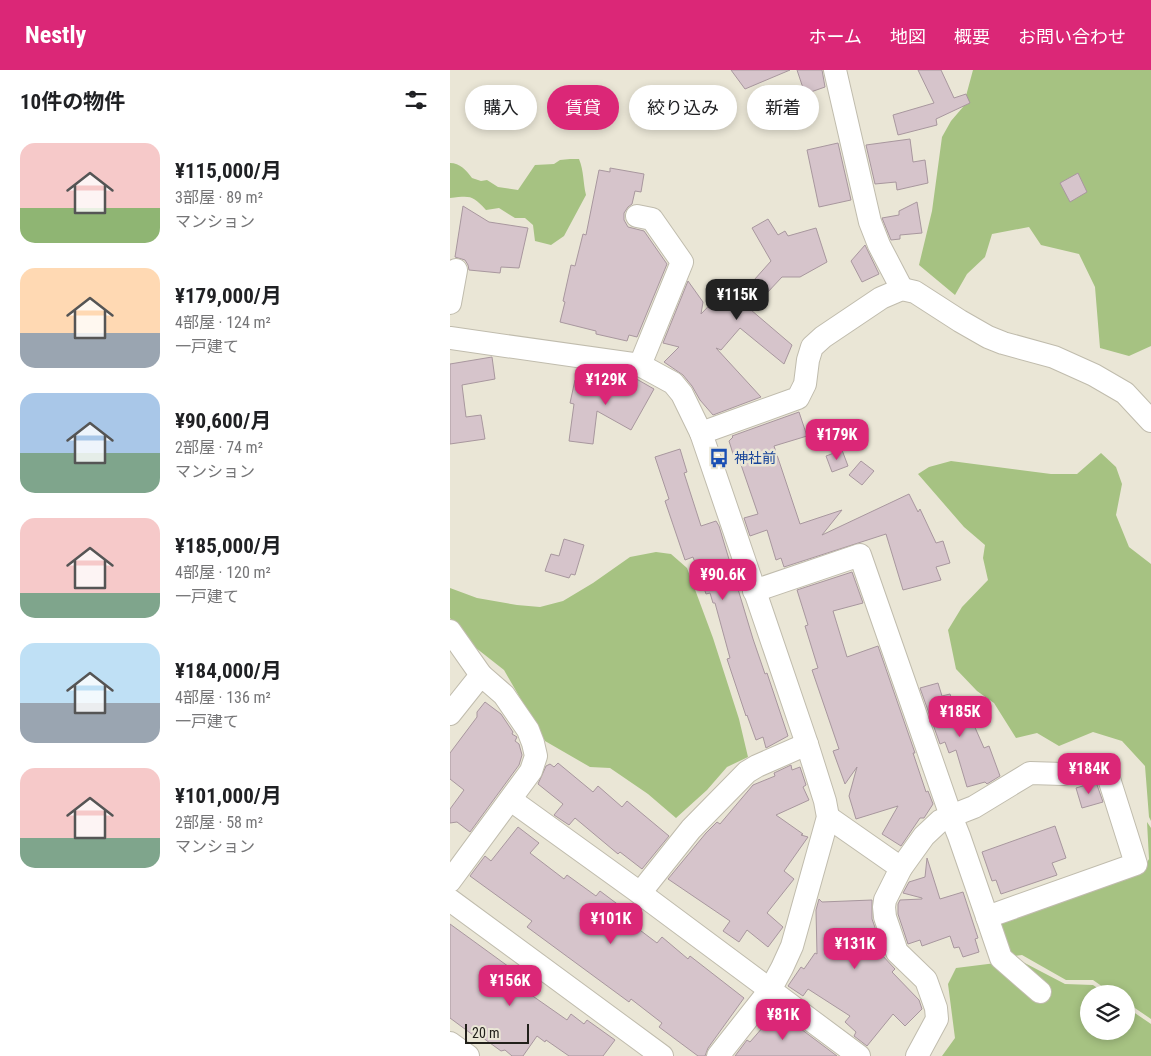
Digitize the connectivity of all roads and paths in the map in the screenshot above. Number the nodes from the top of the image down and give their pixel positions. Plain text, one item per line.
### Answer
1 (836, 70) edge
2 (637, 216) dead end
3 (456, 270) dead end
4 (902, 289) junction
5 (450, 303) edge
6 (450, 338) edge
7 (640, 365) junction
8 (1151, 421) edge
9 (701, 433) junction
10 (754, 591) junction
11 (450, 631) edge
12 (481, 675) junction
13 (450, 714) edge
14 (807, 744) junction
15 (511, 800) junction
16 (951, 816) junction
17 (828, 817) junction
18 (901, 868) junction
19 (450, 880) edge
20 (640, 893) junction
21 (450, 900) edge
22 (987, 917) junction
23 (770, 990) junction
24 (1040, 992) dead end
25 (450, 1043) edge
26 (468, 1056) edge
27 (662, 1056) edge
28 (718, 1056) edge
29 (859, 1056) edge
30 (917, 1056) edge

1 - 4 street
2 - 7 street
3 - 5 street
4 - 8 street
4 - 9 street
6 - 7 street
7 - 9 street
9 - 10 street
10 - 14 street
10 - 16 street
11 - 12 street
12 - 13 street
12 - 15 street
14 - 17 street
14 - 20 street
15 - 19 street
15 - 20 street
16 - 18 street
16 - 22 street
16 - 22 street
17 - 18 street
17 - 23 street
18 - 30 street
20 - 23 street
21 - 27 street
22 - 24 street
23 - 28 street
23 - 29 street
25 - 26 street

